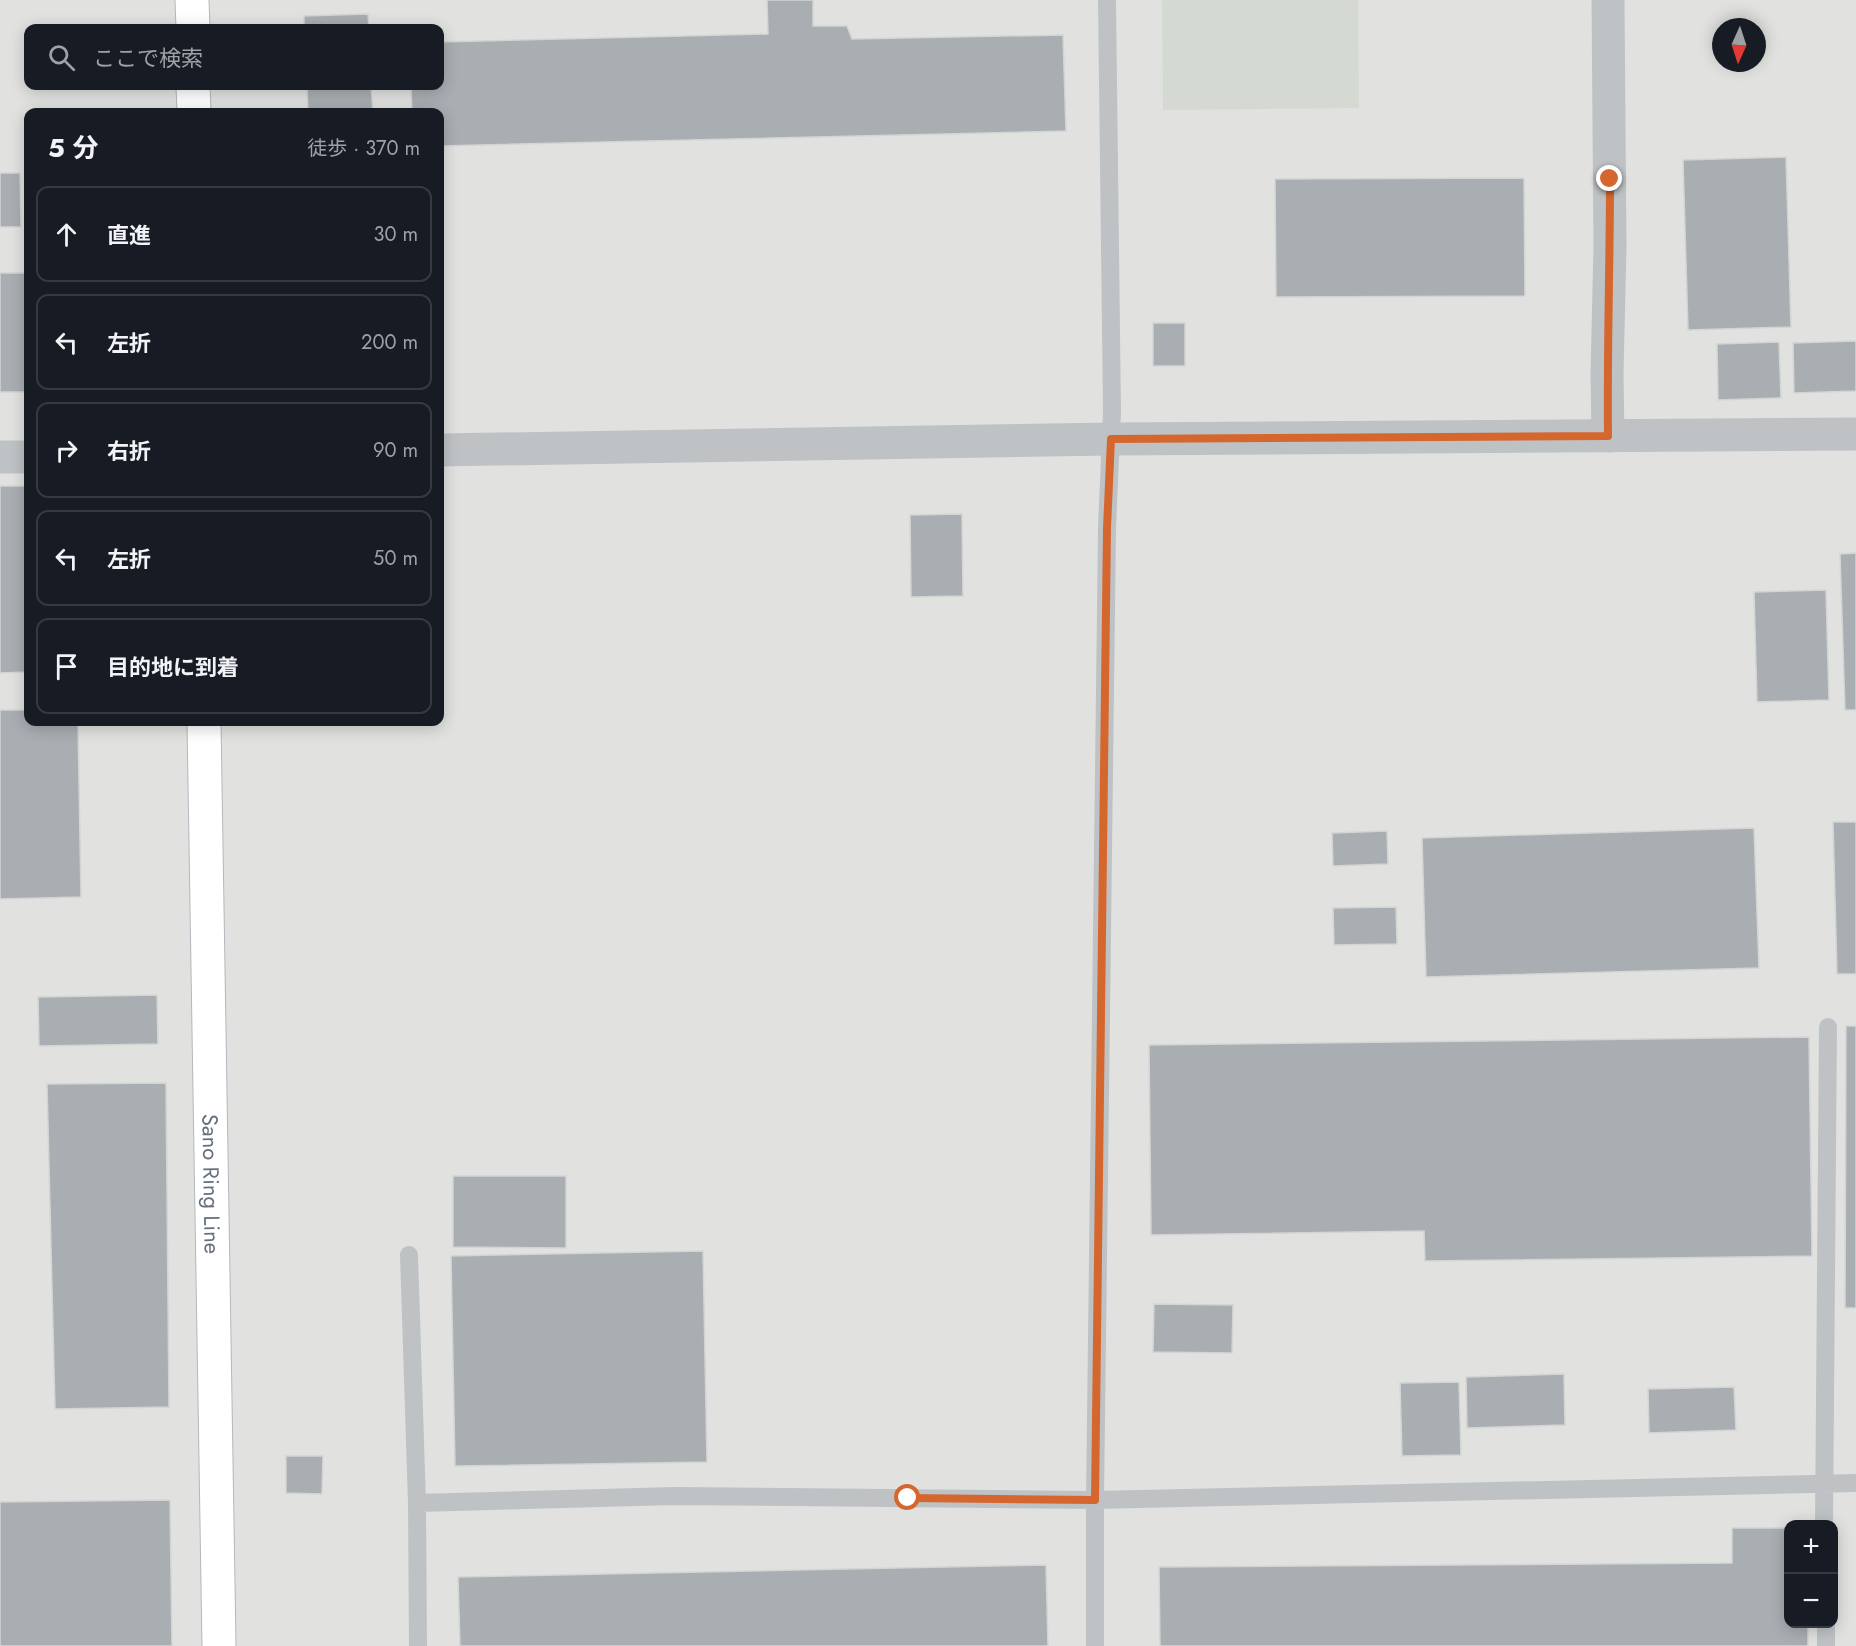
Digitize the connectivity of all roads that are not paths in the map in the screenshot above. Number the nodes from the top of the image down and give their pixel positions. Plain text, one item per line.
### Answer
1 (192, 0) edge
2 (1107, 0) edge
3 (1608, 0) edge
4 (193, 24) edge
5 (194, 90) edge
6 (194, 108) edge
7 (1856, 434) edge
8 (1608, 436) junction
9 (1111, 439) junction
10 (444, 450) edge
11 (24, 456) edge
12 (0, 457) edge
13 (204, 726) edge
14 (1828, 1027) dead end
15 (409, 1255) dead end
16 (1823, 1483) junction
17 (1856, 1483) edge
18 (1095, 1500) junction
19 (417, 1503) junction
20 (1824, 1520) edge
21 (1826, 1628) edge
22 (219, 1646) edge
23 (418, 1646) edge
24 (1095, 1646) edge
25 (1826, 1646) edge

1 - 4 main road
2 - 9 lane
3 - 8 street
5 - 6 main road
7 - 8 street
8 - 9 street
9 - 10 street
9 - 18 lane
11 - 12 street
13 - 22 main road, Sano Ring Line
14 - 16 lane
15 - 19 lane
16 - 17 lane
16 - 18 lane
16 - 20 lane
18 - 19 lane
18 - 24 lane
19 - 23 lane
21 - 25 lane

